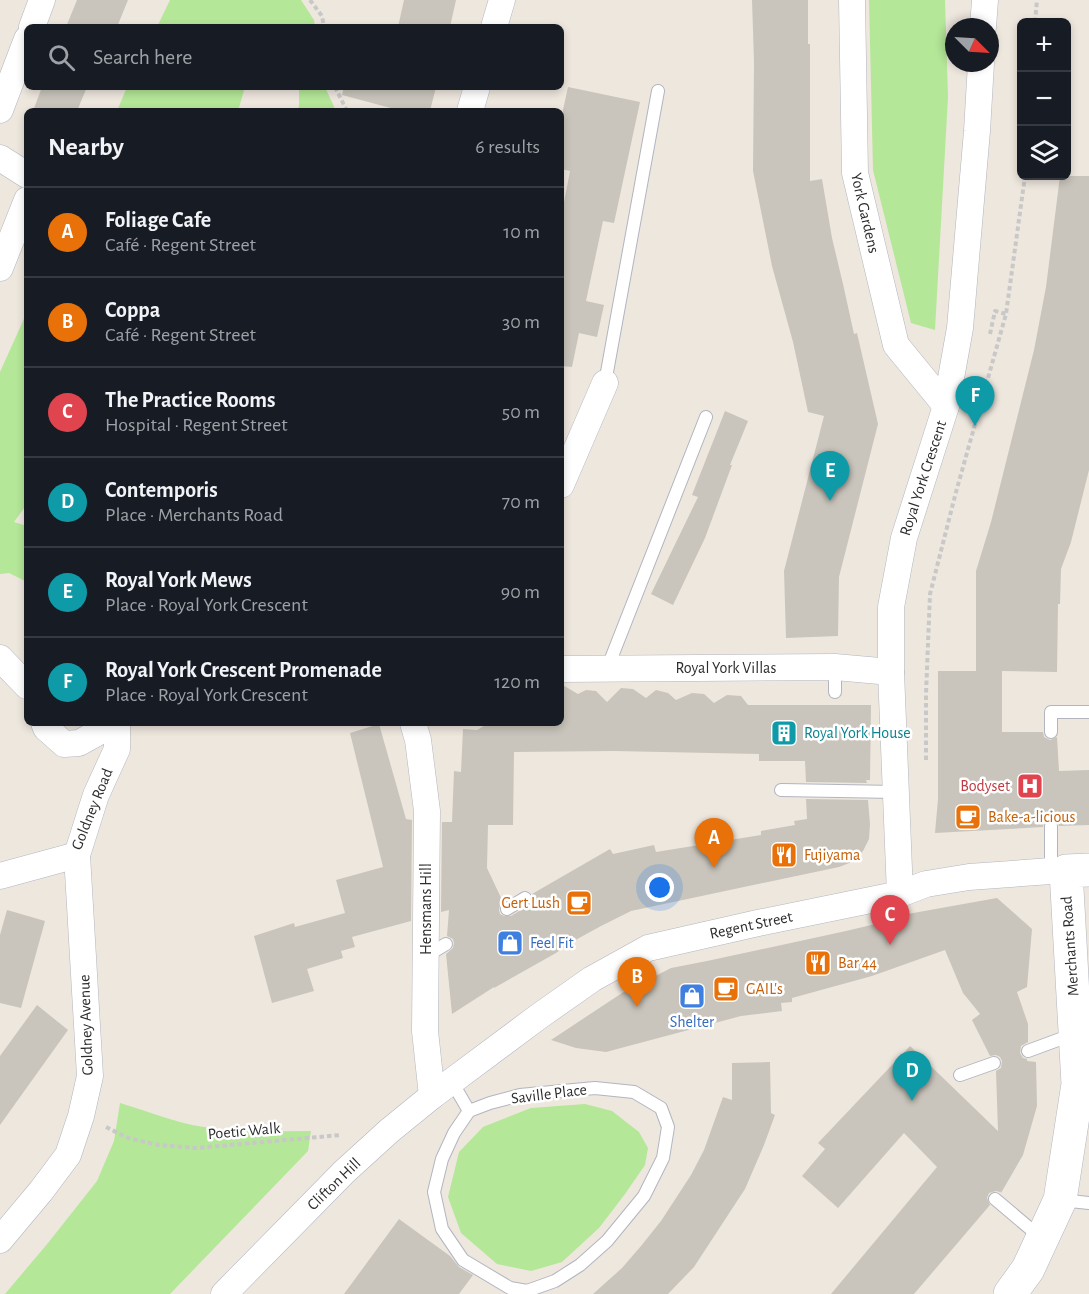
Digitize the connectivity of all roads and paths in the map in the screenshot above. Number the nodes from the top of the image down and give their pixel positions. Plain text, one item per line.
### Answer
1 (42, 0) edge
2 (310, 0) edge
3 (502, 0) edge
4 (852, 0) edge
5 (985, 0) edge
6 (1037, 0) edge
7 (984, 18) edge
8 (1035, 18) edge
9 (33, 24) edge
10 (323, 24) edge
11 (495, 24) edge
12 (24, 47) edge
13 (980, 72) edge
14 (336, 90) edge
15 (476, 90) edge
16 (658, 91) dead end
17 (345, 108) edge
18 (471, 108) edge
19 (0, 110) edge
20 (0, 158) edge
21 (24, 173) edge
22 (1023, 180) edge
23 (24, 208) edge
24 (0, 268) edge
25 (605, 383) joint
26 (946, 406) junction
27 (706, 417) dead end
28 (564, 478) edge
29 (0, 658) edge
30 (564, 669) edge
31 (607, 669) junction
32 (891, 672) junction
33 (24, 683) edge
34 (1089, 712) edge
35 (45, 726) edge
36 (110, 726) edge
37 (116, 726) edge
38 (422, 729) edge
39 (1051, 732) dead end
40 (926, 765) dead end
41 (781, 790) dead end
42 (896, 792) junction
43 (1051, 826) dead end
44 (77, 855) junction
45 (1068, 871) edge
46 (0, 876) edge
47 (900, 894) junction
48 (525, 898) dead end
49 (507, 909) dead end
50 (1076, 1033) junction
51 (1028, 1051) dead end
52 (994, 1063) dead end
53 (960, 1075) dead end
54 (442, 1089) junction
55 (469, 1111) junction
56 (105, 1127) dead end
57 (389, 1131) junction
58 (995, 1199) dead end
59 (1075, 1202) edge
60 (1043, 1239) junction
61 (0, 1240) edge
62 (224, 1294) edge
63 (1010, 1294) edge

1 - 9 street
2 - 10 path
3 - 11 street
4 - 26 street, York Gardens
5 - 7 street
6 - 8 path
12 - 19 street
13 - 26 street, Royal York Crescent
14 - 17 path
15 - 18 street
16 - 25 lane
20 - 21 street
22 - 40 path, Royal York Crescent
23 - 24 street
25 - 28 street
26 - 32 street, Royal York Crescent
27 - 31 lane
29 - 33 street
30 - 31 street, Royal York Villas
31 - 32 street, Royal York Villas
32 - 42 street, Royal York Crescent
34 - 39 lane
35 - 36 street
37 - 44 street, Goldney Road
38 - 54 street, Hensmans Hill
41 - 42 lane
42 - 47 street, Royal York Crescent
43 - 45 lane
44 - 46 street, Goldney Road
44 - 61 street, Goldney Avenue
45 - 47 street, Regent Street
45 - 50 main road, Merchants Road
47 - 54 street, Regent Street
48 - 49 lane
50 - 51 lane
50 - 59 main road, Merchants Road
52 - 53 lane
54 - 55 lane
54 - 57 street, Clifton Hill
55 - 55 lane, Saville Place
56 - 57 path, Poetic Walk
57 - 62 street, Clifton Hill
58 - 60 lane
59 - 60 main road, Merchants Road
60 - 63 main road, Merchants Road

